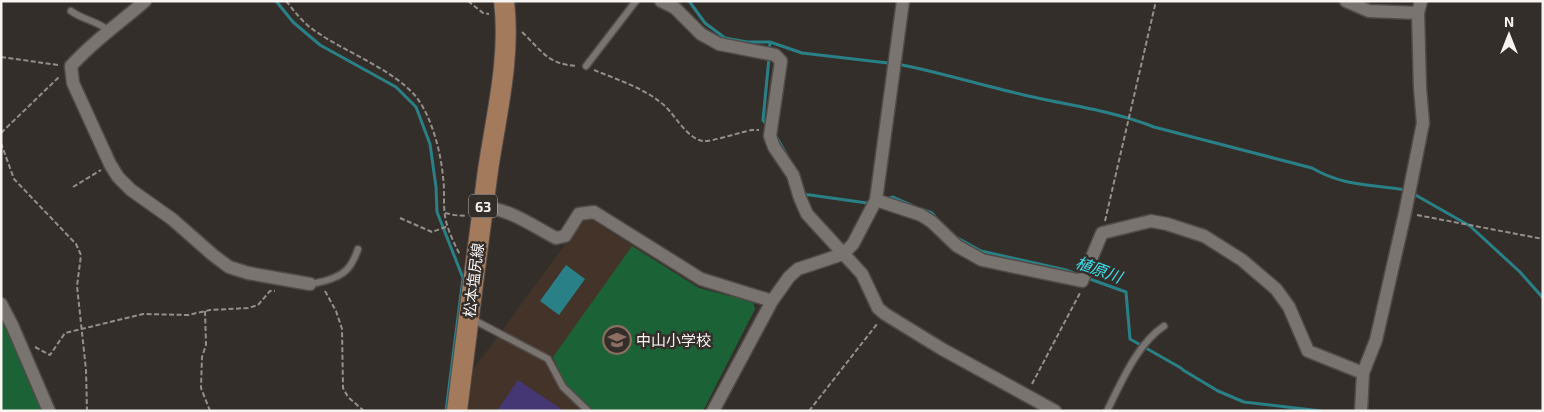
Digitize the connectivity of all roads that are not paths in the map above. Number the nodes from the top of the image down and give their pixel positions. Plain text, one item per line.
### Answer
1 (145, 1) edge
2 (636, 1) edge
3 (661, 1) edge
4 (904, 1) edge
5 (1346, 1) edge
6 (1420, 7) edge
7 (71, 11) dead end
8 (505, 16) edge
9 (109, 31) junction
10 (586, 66) road end
11 (876, 200) junction
12 (483, 211) junction
13 (358, 249) dead end
14 (843, 254) junction
15 (310, 284) joint
16 (772, 301) junction
17 (1, 304) edge
18 (468, 318) junction
19 (1164, 326) dead end
20 (1363, 373) junction
21 (49, 411) edge
22 (457, 411) edge
23 (588, 411) edge
24 (713, 411) edge
25 (1054, 411) edge
26 (1107, 411) edge
27 (1361, 411) edge

1 - 9 street
2 - 10 lane
3 - 14 street
4 - 11 street
5 - 6 street
6 - 20 street
7 - 9 lane
8 - 12 main road, 松本塩尻線 / 63
9 - 15 street
11 - 14 street
11 - 20 street
12 - 16 street
12 - 18 main road, 松本塩尻線 / 63
13 - 15 lane
14 - 16 street
14 - 25 street
16 - 24 street
17 - 21 street
18 - 22 main road, 松本塩尻線 / 63
18 - 23 lane
19 - 26 lane
20 - 27 street

